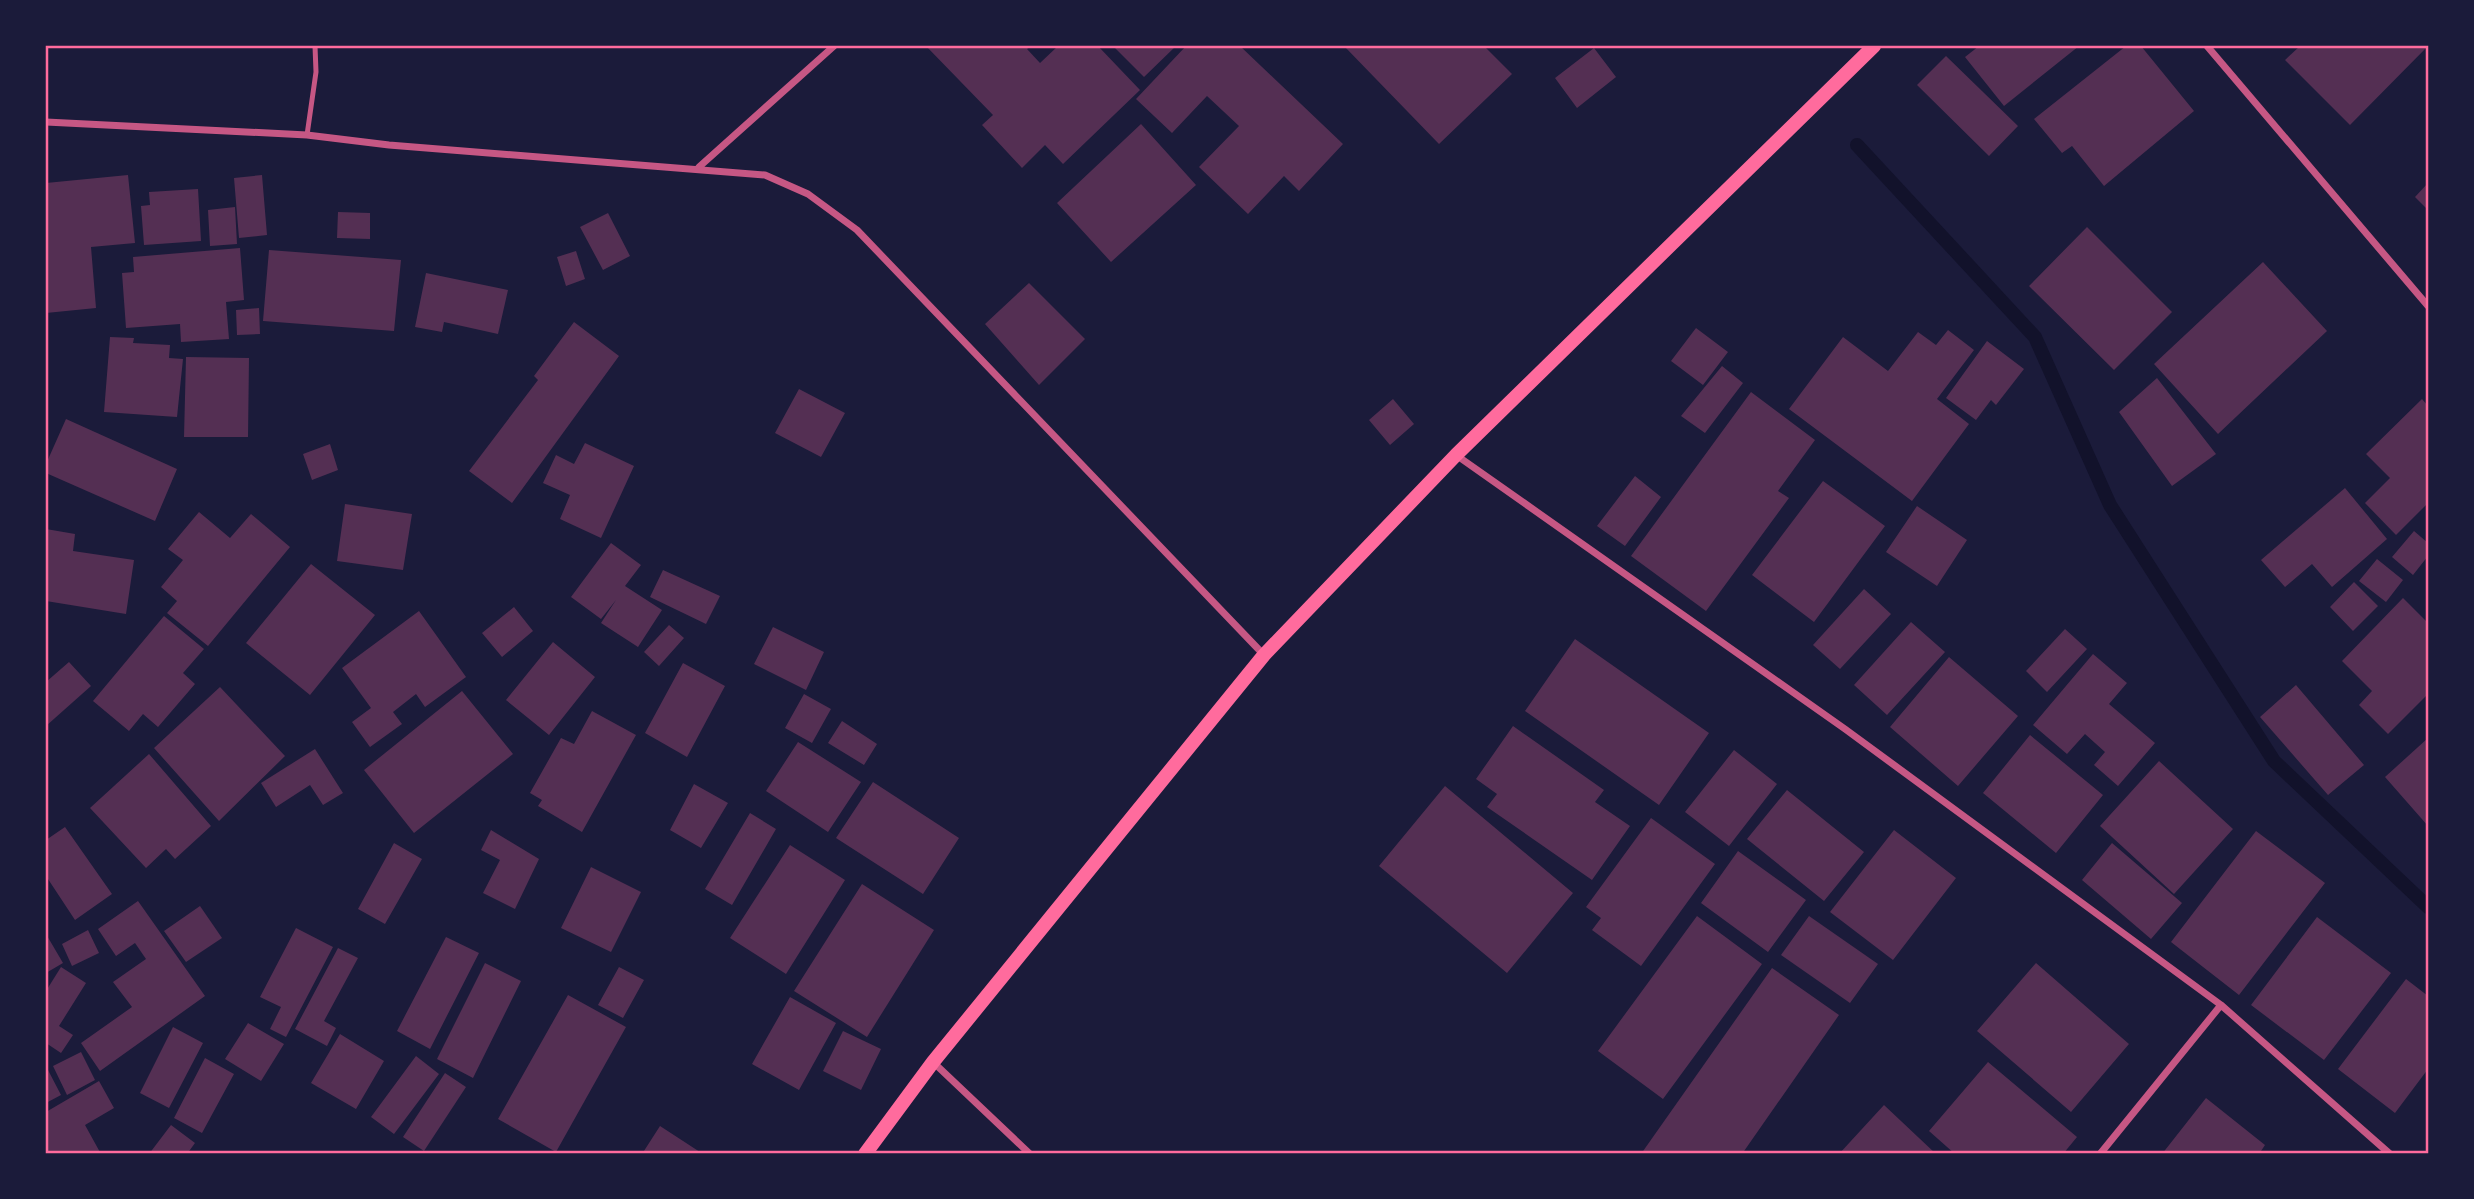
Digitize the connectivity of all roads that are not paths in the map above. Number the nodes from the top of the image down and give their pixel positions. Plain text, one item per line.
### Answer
1 (315, 46) edge
2 (834, 46) edge
3 (1874, 46) edge
4 (2207, 46) edge
5 (46, 122) edge
6 (307, 135) junction
7 (699, 167) junction
8 (2428, 306) edge
9 (1456, 455) junction
10 (1264, 655) junction
11 (2221, 1006) junction
12 (933, 1062) junction
13 (865, 1153) edge
14 (1030, 1153) edge
15 (2100, 1153) edge
16 (2390, 1153) edge

1 - 6 lane
2 - 7 street
3 - 9 main road
4 - 8 street
5 - 6 street
6 - 7 street
7 - 10 street
9 - 10 main road
9 - 11 street
10 - 12 main road
11 - 15 street
11 - 16 street
12 - 13 main road
12 - 14 street

